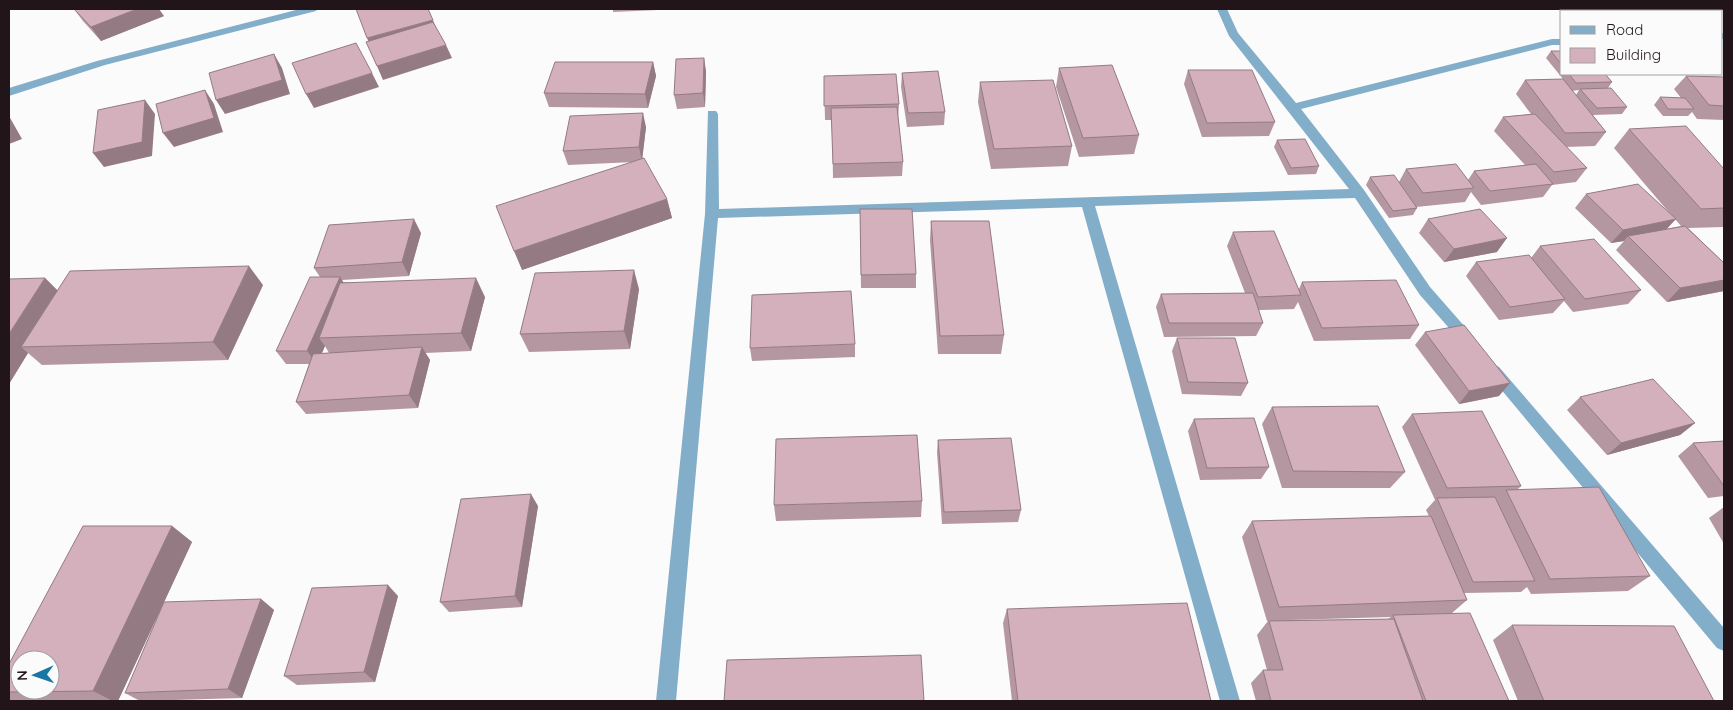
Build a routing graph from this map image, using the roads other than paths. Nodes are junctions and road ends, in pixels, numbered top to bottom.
1 (312, 9) edge
2 (1222, 9) edge
3 (1560, 42) edge
4 (9, 92) edge
5 (1293, 107) junction
6 (712, 114) dead end
7 (1359, 193) junction
8 (1087, 201) junction
9 (712, 214) junction
10 (1724, 642) edge
11 (666, 701) edge
12 (1230, 701) edge

1 - 4 street
2 - 5 street
3 - 5 street
5 - 7 street
6 - 9 street
7 - 8 street
7 - 10 street
8 - 9 street
8 - 12 street
9 - 11 street

